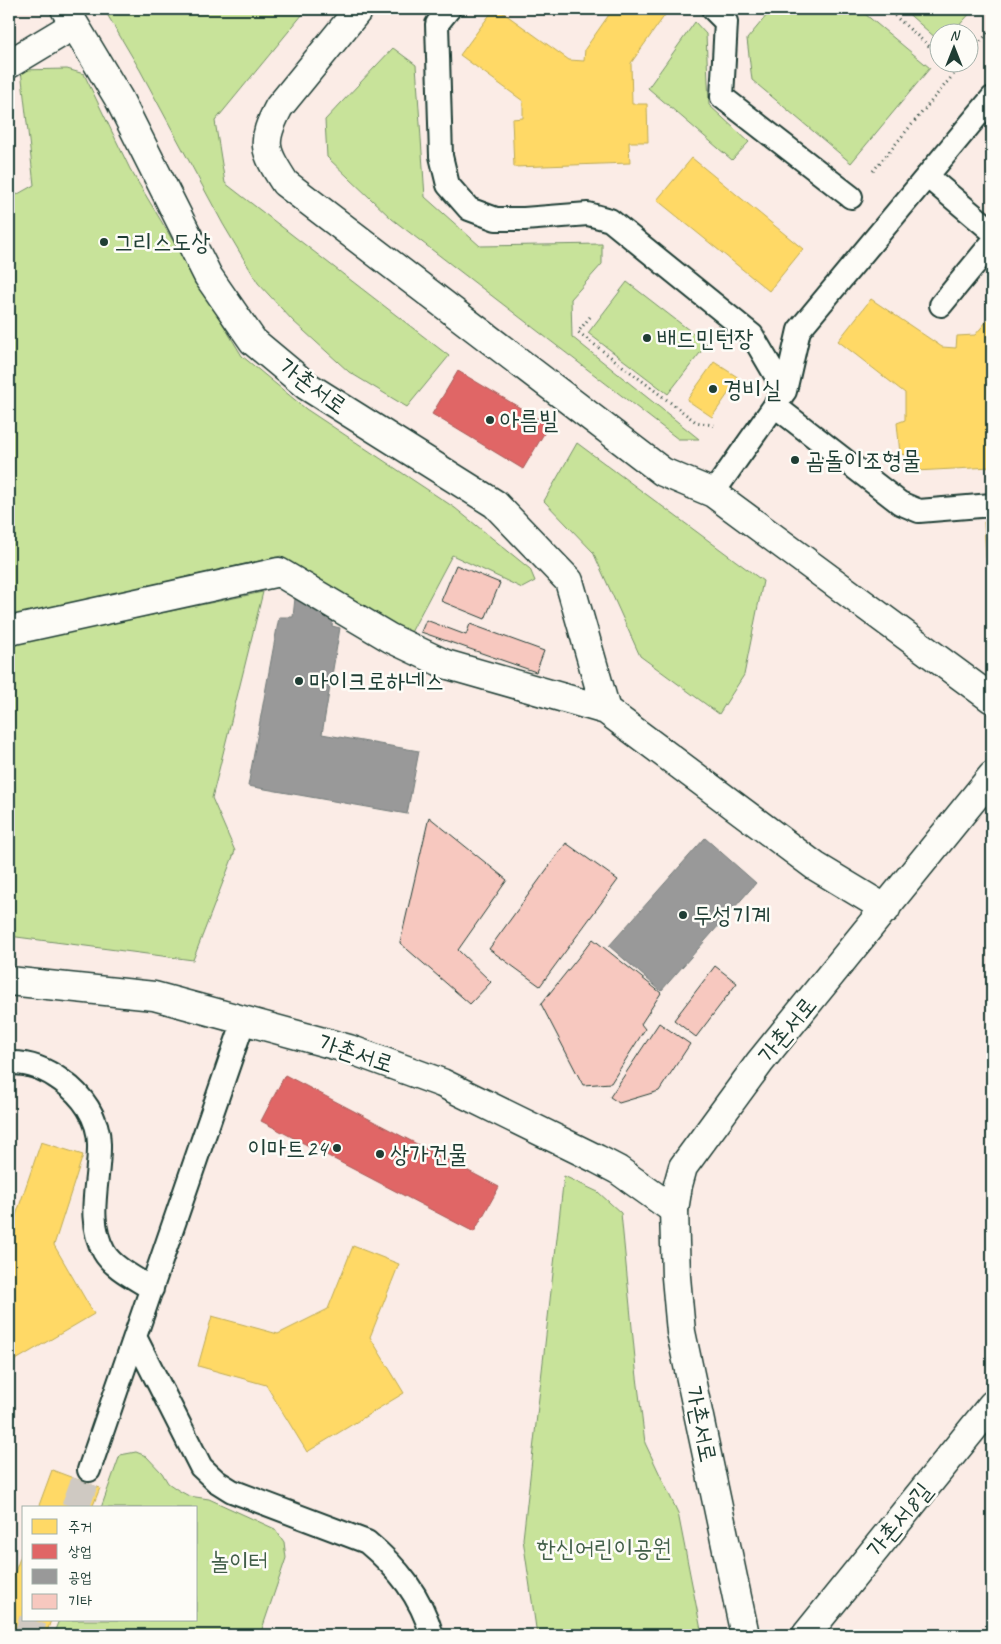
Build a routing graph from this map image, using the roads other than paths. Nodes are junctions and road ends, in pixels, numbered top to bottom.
1 (359, 9) edge
2 (449, 9) edge
3 (713, 9) edge
4 (70, 17) edge
5 (9, 64) edge
6 (992, 98) edge
7 (927, 176) junction
8 (851, 196) road end
9 (992, 231) edge
10 (992, 243) edge
11 (941, 305) dead end
12 (780, 398) junction
13 (713, 493) junction
14 (992, 505) edge
15 (9, 631) edge
16 (992, 699) edge
17 (606, 710) junction
18 (992, 776) edge
19 (886, 909) junction
20 (9, 982) edge
21 (244, 1020) junction
22 (9, 1063) edge
23 (674, 1210) junction
24 (152, 1289) junction
25 (134, 1337) junction
26 (992, 1405) edge
27 (89, 1470) tunnel mouth
28 (432, 1635) edge
29 (745, 1635) edge
30 (806, 1635) edge

1 - 13 street
2 - 12 lane
3 - 8 lane
4 - 5 street
4 - 17 street, 가촌서로
6 - 7 lane
7 - 9 lane
7 - 12 lane
10 - 11 lane
12 - 13 lane
12 - 14 lane
13 - 16 street
15 - 17 street
17 - 19 street
18 - 19 street, 가촌서로
19 - 23 street, 가촌서로
20 - 21 street, 가촌서로
21 - 23 street, 가촌서로
21 - 24 lane
22 - 24 lane
23 - 29 street, 가촌서로
24 - 25 lane
25 - 27 lane
25 - 28 lane
26 - 30 street, 가촌서8길

